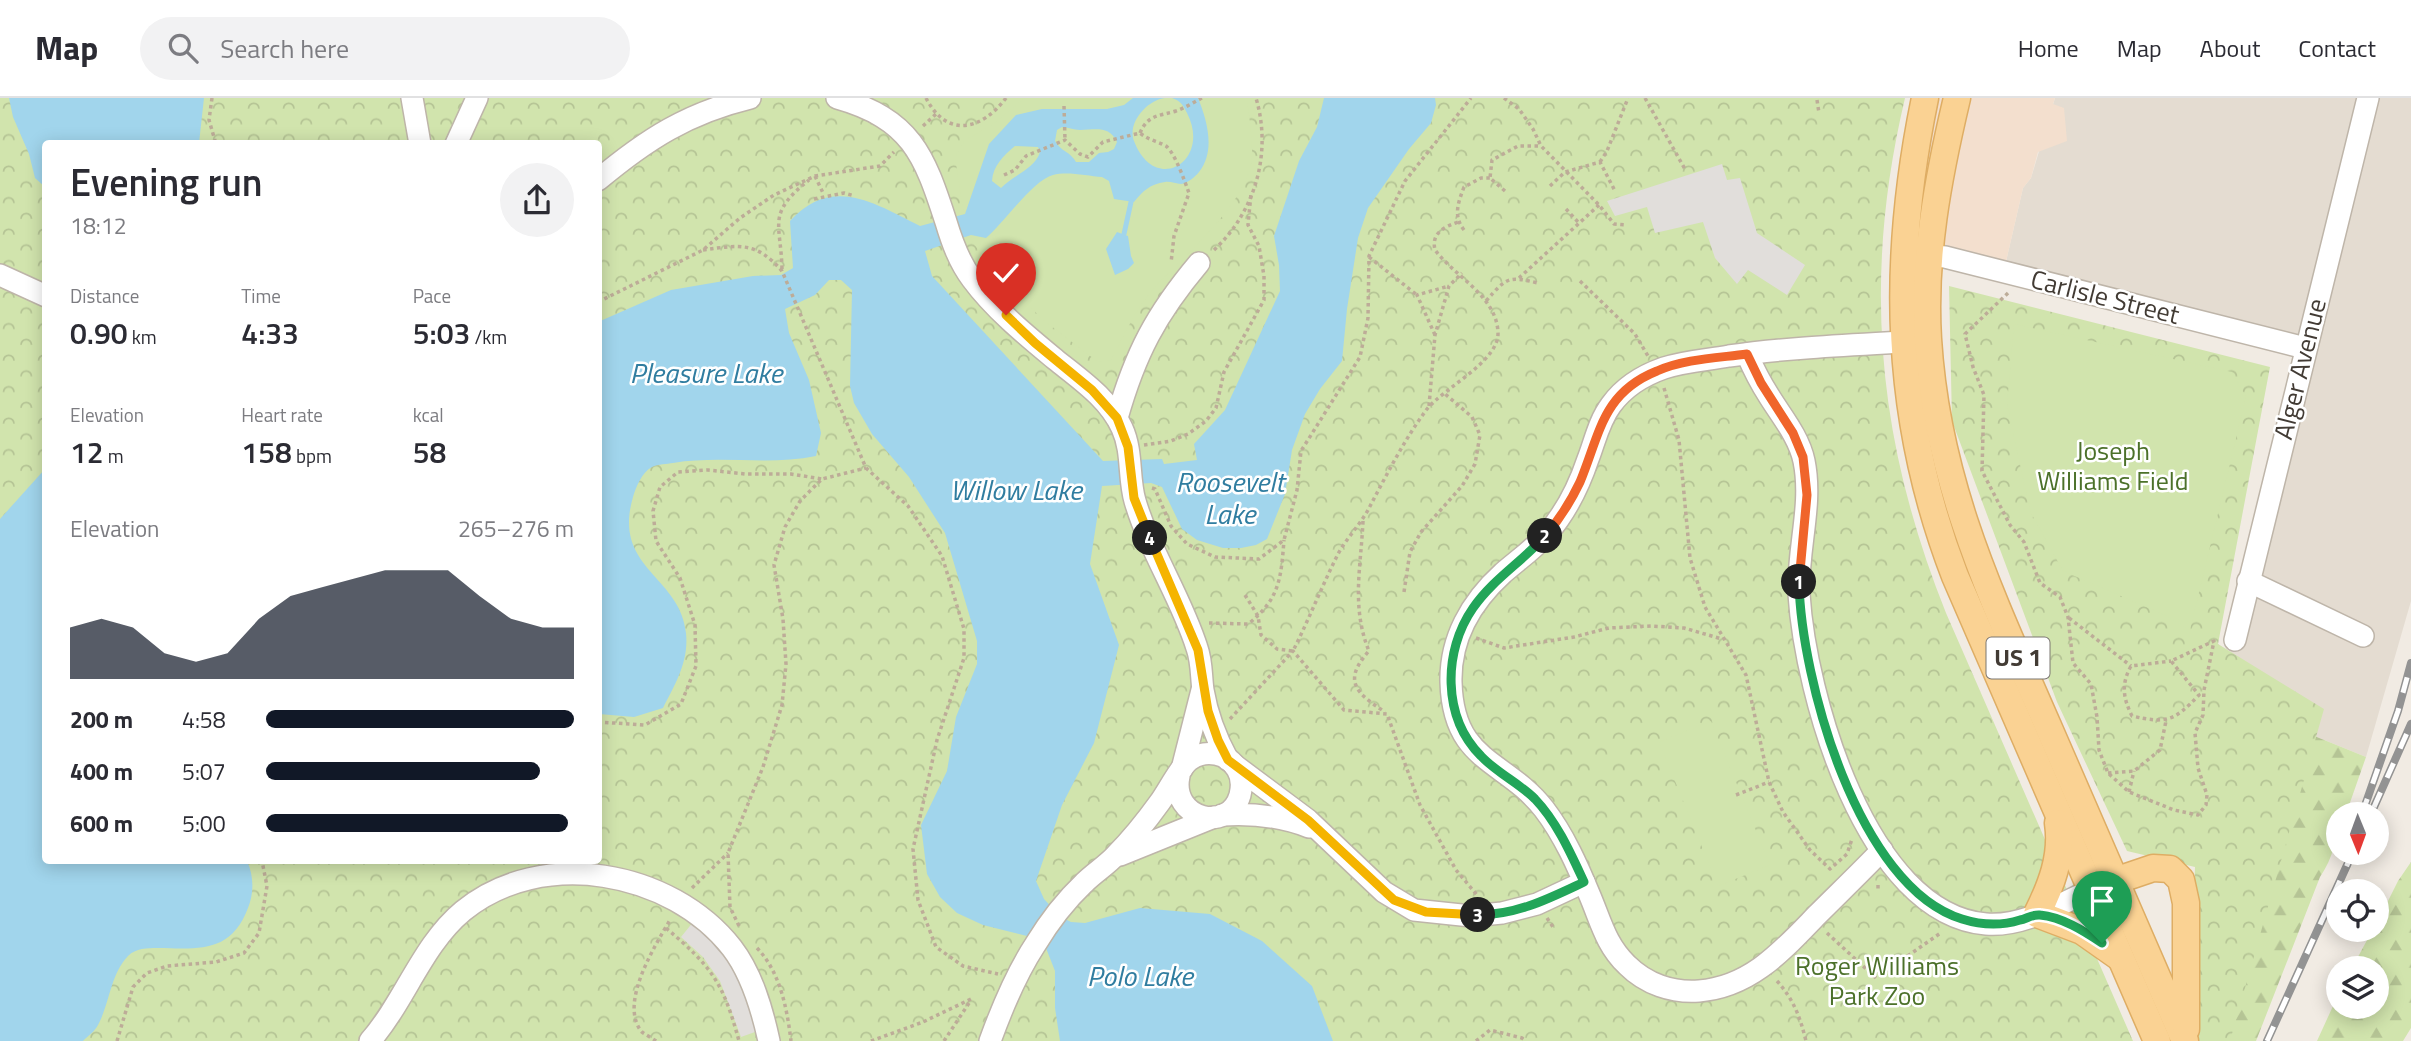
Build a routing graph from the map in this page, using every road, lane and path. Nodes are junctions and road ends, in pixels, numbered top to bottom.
1 (212, 98) edge
2 (412, 98) edge
3 (477, 98) edge
4 (750, 98) edge
5 (837, 98) edge
6 (926, 98) edge
7 (1006, 98) edge
8 (1256, 98) edge
9 (1471, 98) edge
10 (1504, 98) edge
11 (1628, 98) edge
12 (1645, 98) edge
13 (1926, 98) edge
14 (1957, 98) edge
15 (2368, 98) edge
16 (1201, 99) edge
17 (1817, 100) dead end
18 (1065, 108) dead end
19 (1819, 113) dead end
20 (936, 114) junction
21 (923, 126) dead end
22 (1140, 133) junction
23 (215, 140) edge
24 (419, 140) edge
25 (458, 140) edge
26 (1065, 140) junction
27 (1541, 146) junction
28 (895, 151) dead end
29 (1600, 162) junction
30 (1686, 171) dead end
31 (1566, 172) junction
32 (1004, 175) dead end
33 (815, 176) junction
34 (602, 177) edge
35 (1490, 178) junction
36 (1550, 186) dead end
37 (1505, 191) dead end
38 (1615, 191) dead end
39 (1251, 194) junction
40 (824, 195) junction
41 (855, 196) dead end
42 (814, 199) dead end
43 (1599, 205) junction
44 (1566, 209) dead end
45 (1458, 222) junction
46 (1579, 223) junction
47 (1627, 225) dead end
48 (1464, 230) dead end
49 (703, 250) junction
50 (1916, 254) junction
51 (1369, 256) junction
52 (1171, 263) dead end
53 (1199, 263) joint
54 (782, 271) junction
55 (1461, 274) junction
56 (2013, 274) junction
57 (0, 275) edge
58 (1518, 278) junction
59 (1580, 281) dead end
60 (1538, 284) dead end
61 (1449, 286) junction
62 (42, 294) edge
63 (1417, 295) junction
64 (602, 300) edge
65 (1486, 301) junction
66 (1435, 335) junction
67 (1915, 341) junction
68 (2305, 348) junction
69 (1747, 354) junction
70 (1656, 371) junction
71 (1444, 393) junction
72 (1428, 408) junction
73 (1117, 418) junction
74 (1135, 452) junction
75 (866, 468) junction
76 (822, 479) junction
77 (1140, 486) junction
78 (1363, 518) junction
79 (1284, 540) junction
80 (2248, 581) junction
81 (1404, 592) dead end
82 (1245, 595) dead end
83 (1258, 616) junction
84 (2068, 617) junction
85 (1187, 622) junction
86 (2363, 636) dead end
87 (1724, 640) junction
88 (2235, 640) dead end
89 (1293, 651) junction
90 (2171, 662) junction
91 (1452, 664) junction
92 (2131, 666) junction
93 (1203, 688) junction
94 (1387, 714) junction
95 (2166, 721) junction
96 (602, 722) edge
97 (1226, 724) dead end
98 (1230, 761) junction
99 (2134, 771) junction
100 (1180, 772) junction
101 (2108, 773) junction
102 (1769, 782) junction
103 (2129, 792) junction
104 (1736, 795) dead end
105 (2056, 810) junction
106 (1218, 816) junction
107 (1324, 833) junction
108 (1856, 835) dead end
109 (1882, 850) junction
110 (728, 853) junction
111 (1115, 857) junction
112 (263, 864) edge
113 (2116, 881) junction
114 (1584, 882) junction
115 (1878, 885) dead end
116 (2091, 890) junction
117 (1878, 892) dead end
118 (1483, 903) dead end
119 (681, 905) junction
120 (2037, 914) junction
121 (666, 928) junction
122 (1942, 932) dead end
123 (742, 933) dead end
124 (1827, 933) dead end
125 (750, 941) dead end
126 (2121, 958) junction
127 (998, 974) dead end
128 (1777, 981) dead end
129 (117, 1041) edge
130 (370, 1041) edge
131 (656, 1041) edge
132 (739, 1041) edge
133 (769, 1041) edge
134 (791, 1041) edge
135 (872, 1041) edge
136 (944, 1041) edge
137 (990, 1041) edge
138 (1476, 1041) edge
139 (1526, 1041) edge
140 (1806, 1041) edge
141 (2157, 1041) edge
142 (2186, 1041) edge

1 - 23 path
2 - 24 street
3 - 25 street
4 - 34 street
5 - 73 street
6 - 20 path
7 - 20 path
8 - 39 path
9 - 51 path
10 - 27 path
11 - 29 path
12 - 30 path
13 - 50 main road, US 1
14 - 50 main road, US 1
15 - 68 street, Alger Avenue
16 - 22 path
17 - 19 path
18 - 26 path
20 - 21 path
22 - 26 path
22 - 52 path
26 - 32 path
27 - 31 path
27 - 35 path
28 - 33 path
29 - 31 path
29 - 38 path
31 - 36 path
31 - 43 path
33 - 40 path
33 - 49 path
33 - 54 path
35 - 37 path
35 - 45 path
39 - 53 path
39 - 74 path
40 - 41 path
40 - 42 path
43 - 46 path
43 - 47 path
44 - 46 path
45 - 48 path
45 - 55 path
46 - 58 path
49 - 54 path
49 - 64 path
50 - 56 street, Carlisle Street
50 - 67 main road, US 1
51 - 63 path
51 - 79 path
53 - 73 street
54 - 75 path
55 - 61 path
55 - 65 path
56 - 68 street, Carlisle Street
56 - 84 path
57 - 62 street
58 - 60 path
58 - 65 path
59 - 70 path
61 - 63 path
61 - 66 path
63 - 66 path
65 - 71 path
66 - 72 path
67 - 69 street
67 - 105 main road, US 1
67 - 113 main road, US 1
68 - 80 street, Alger Avenue
69 - 70 street
69 - 109 street
70 - 87 path
70 - 91 street
71 - 72 path
71 - 81 path
72 - 78 path
73 - 74 street
74 - 77 street
75 - 76 path
75 - 127 path
76 - 96 path
76 - 110 path
77 - 79 path
77 - 85 street
78 - 89 path
78 - 94 path
79 - 83 path
80 - 86 street
80 - 88 street, Alger Avenue
82 - 83 path
83 - 85 path
83 - 89 path
84 - 92 path
84 - 101 path
85 - 93 street
87 - 91 path
87 - 102 path
89 - 94 path
89 - 97 path
90 - 92 path
90 - 95 path
90 - 103 path
91 - 114 street
92 - 95 path
93 - 98 street
93 - 100 street
94 - 118 path
95 - 99 path
98 - 100 street
98 - 106 street
98 - 107 street
99 - 101 path
99 - 103 path
100 - 106 street
100 - 111 street
101 - 103 path
102 - 104 path
102 - 108 path
105 - 116 main road, US 1
105 - 120 main road
106 - 107 street
106 - 111 street
107 - 114 street
109 - 114 street
109 - 120 street
110 - 119 path
110 - 123 path
111 - 137 street
112 - 129 path
113 - 116 main road
113 - 142 main road, US 1
113 - 142 main road
115 - 117 path
116 - 120 street
116 - 126 main road, US 1
119 - 121 path
119 - 130 street
119 - 133 street
120 - 126 main road
121 - 131 path
121 - 132 path
122 - 124 path
125 - 134 path
126 - 141 main road, US 1
128 - 140 path
135 - 136 path
138 - 139 path

